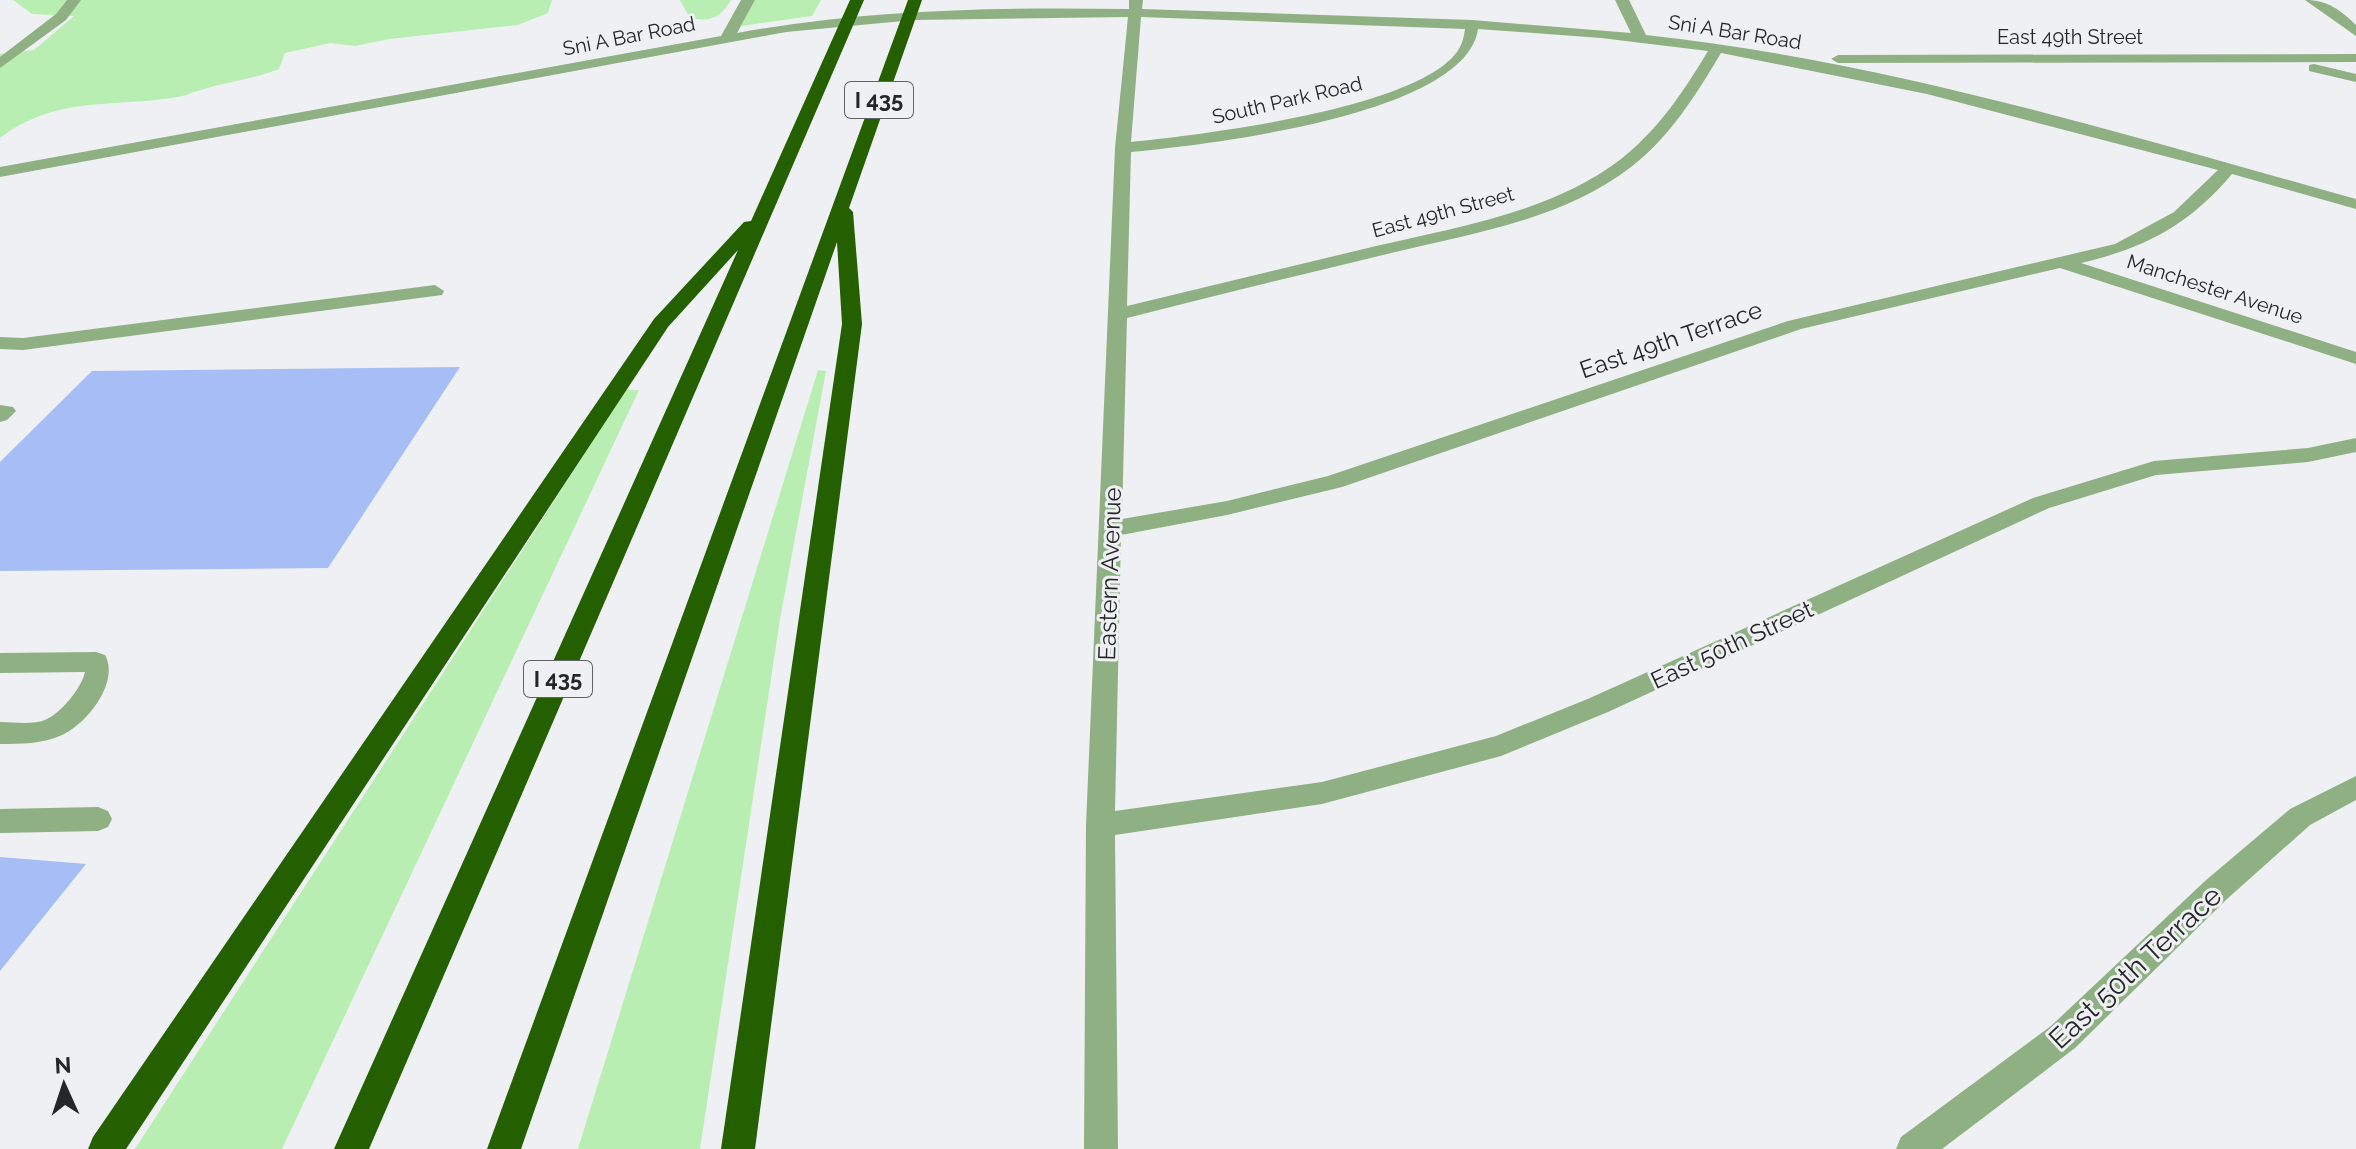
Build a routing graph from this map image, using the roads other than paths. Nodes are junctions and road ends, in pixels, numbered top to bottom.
1 (74, 0) edge
2 (748, 0) edge
3 (857, 0) edge
4 (915, 0) edge
5 (1252, 0) edge
6 (1622, 0) edge
7 (2312, 0) edge
8 (1136, 7) edge
9 (1254, 16) junction
10 (1472, 24) junction
11 (2356, 32) edge
12 (1640, 37) junction
13 (727, 38) junction
14 (1717, 48) junction
15 (2277, 58) junction
16 (2356, 58) edge
17 (1784, 59) junction
18 (0, 64) edge
19 (2356, 78) edge
20 (1123, 148) junction
21 (2228, 168) junction
22 (0, 172) edge
23 (843, 200) junction
24 (2356, 204) edge
25 (765, 210) junction
26 (2061, 262) junction
27 (435, 291) dead end
28 (1118, 314) junction
29 (0, 343) edge
30 (2356, 358) edge
31 (2356, 445) edge
32 (1112, 529) junction
33 (0, 663) edge
34 (0, 733) edge
35 (2356, 787) edge
36 (98, 819) dead end
37 (0, 821) edge
38 (1100, 825) junction
39 (105, 1149) edge
40 (351, 1149) edge
41 (504, 1149) edge
42 (738, 1149) edge
43 (1101, 1149) edge
44 (1913, 1149) edge

1 - 18 street
2 - 13 street
3 - 25 highway, I 435
4 - 23 highway, I 435
5 - 9 street
6 - 12 street
7 - 11 street
8 - 9 street, Sni A Bar Road
8 - 13 street, Sni A Bar Road
8 - 20 street, Eastern Avenue
9 - 10 street, Sni A Bar Road
10 - 12 street, Sni A Bar Road
10 - 20 street, South Park Road
12 - 14 street, Sni A Bar Road
13 - 22 street, Sni A Bar Road
14 - 17 street, Sni A Bar Road
14 - 28 street, East 49th Street
15 - 16 street, East 49th Street
15 - 17 street, East 49th Street
15 - 19 street
17 - 21 street, Sni A Bar Road
20 - 28 street, Eastern Avenue
21 - 24 street, Sni A Bar Road
21 - 26 street, East 49th Terrace
23 - 41 highway, I 435
23 - 42 highway
25 - 39 highway
25 - 40 highway, I 435
26 - 30 street, Manchester Avenue
26 - 32 street, East 49th Terrace
27 - 29 street
28 - 32 street, Eastern Avenue
31 - 38 street, East 50th Street
32 - 38 street, Eastern Avenue
33 - 34 street
35 - 44 street, East 50th Terrace
36 - 37 street
38 - 43 street, Eastern Avenue

